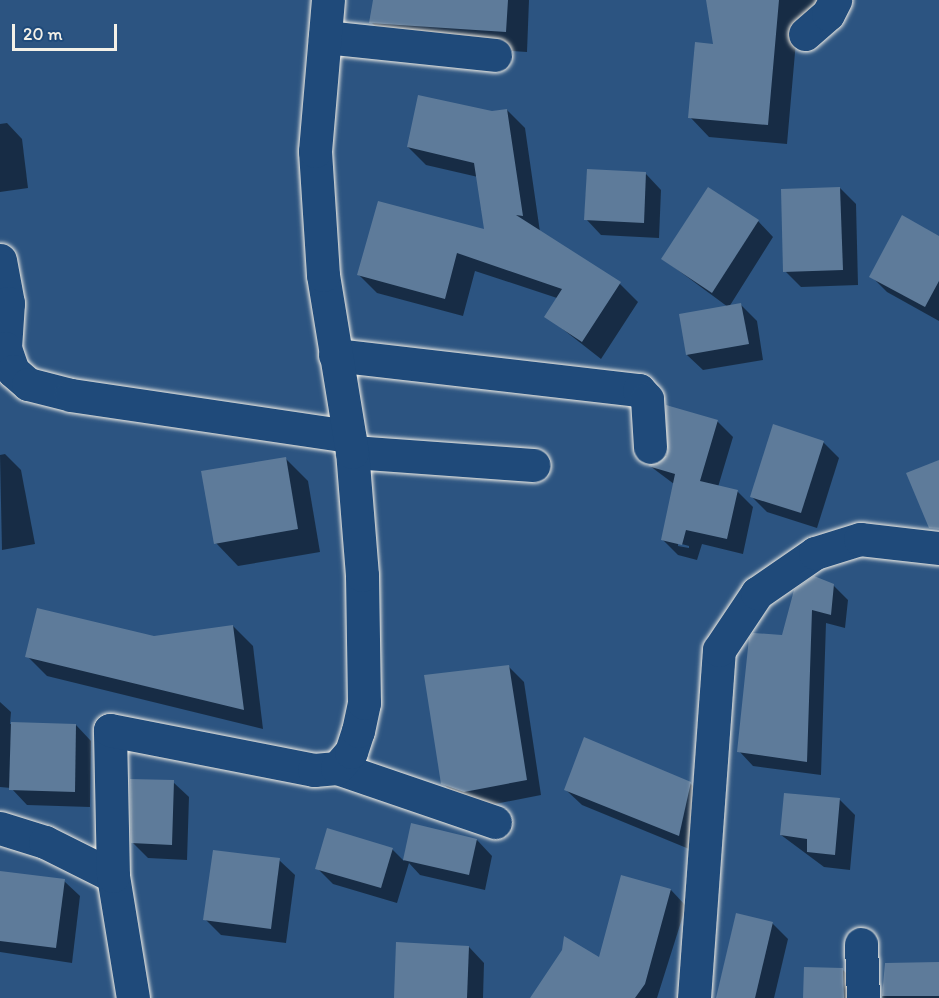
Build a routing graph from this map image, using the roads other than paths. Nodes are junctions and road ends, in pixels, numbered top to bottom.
1 (328, 0) edge
2 (835, 0) edge
3 (805, 34) dead end
4 (325, 37) junction
5 (495, 55) dead end
6 (0, 260) edge
7 (335, 355) junction
8 (351, 444) junction
9 (650, 447) dead end
10 (534, 465) dead end
11 (939, 548) edge
12 (337, 768) junction
13 (495, 822) dead end
14 (0, 828) edge
15 (113, 876) junction
16 (861, 944) dead end
17 (133, 998) edge
18 (694, 998) edge
19 (863, 998) edge

1 - 4 street
2 - 3 street
4 - 5 street
4 - 7 street
6 - 8 street
7 - 8 street
7 - 9 street
8 - 10 street
8 - 12 street
11 - 18 street
12 - 13 street
12 - 15 street
14 - 15 street
15 - 17 street
16 - 19 street

